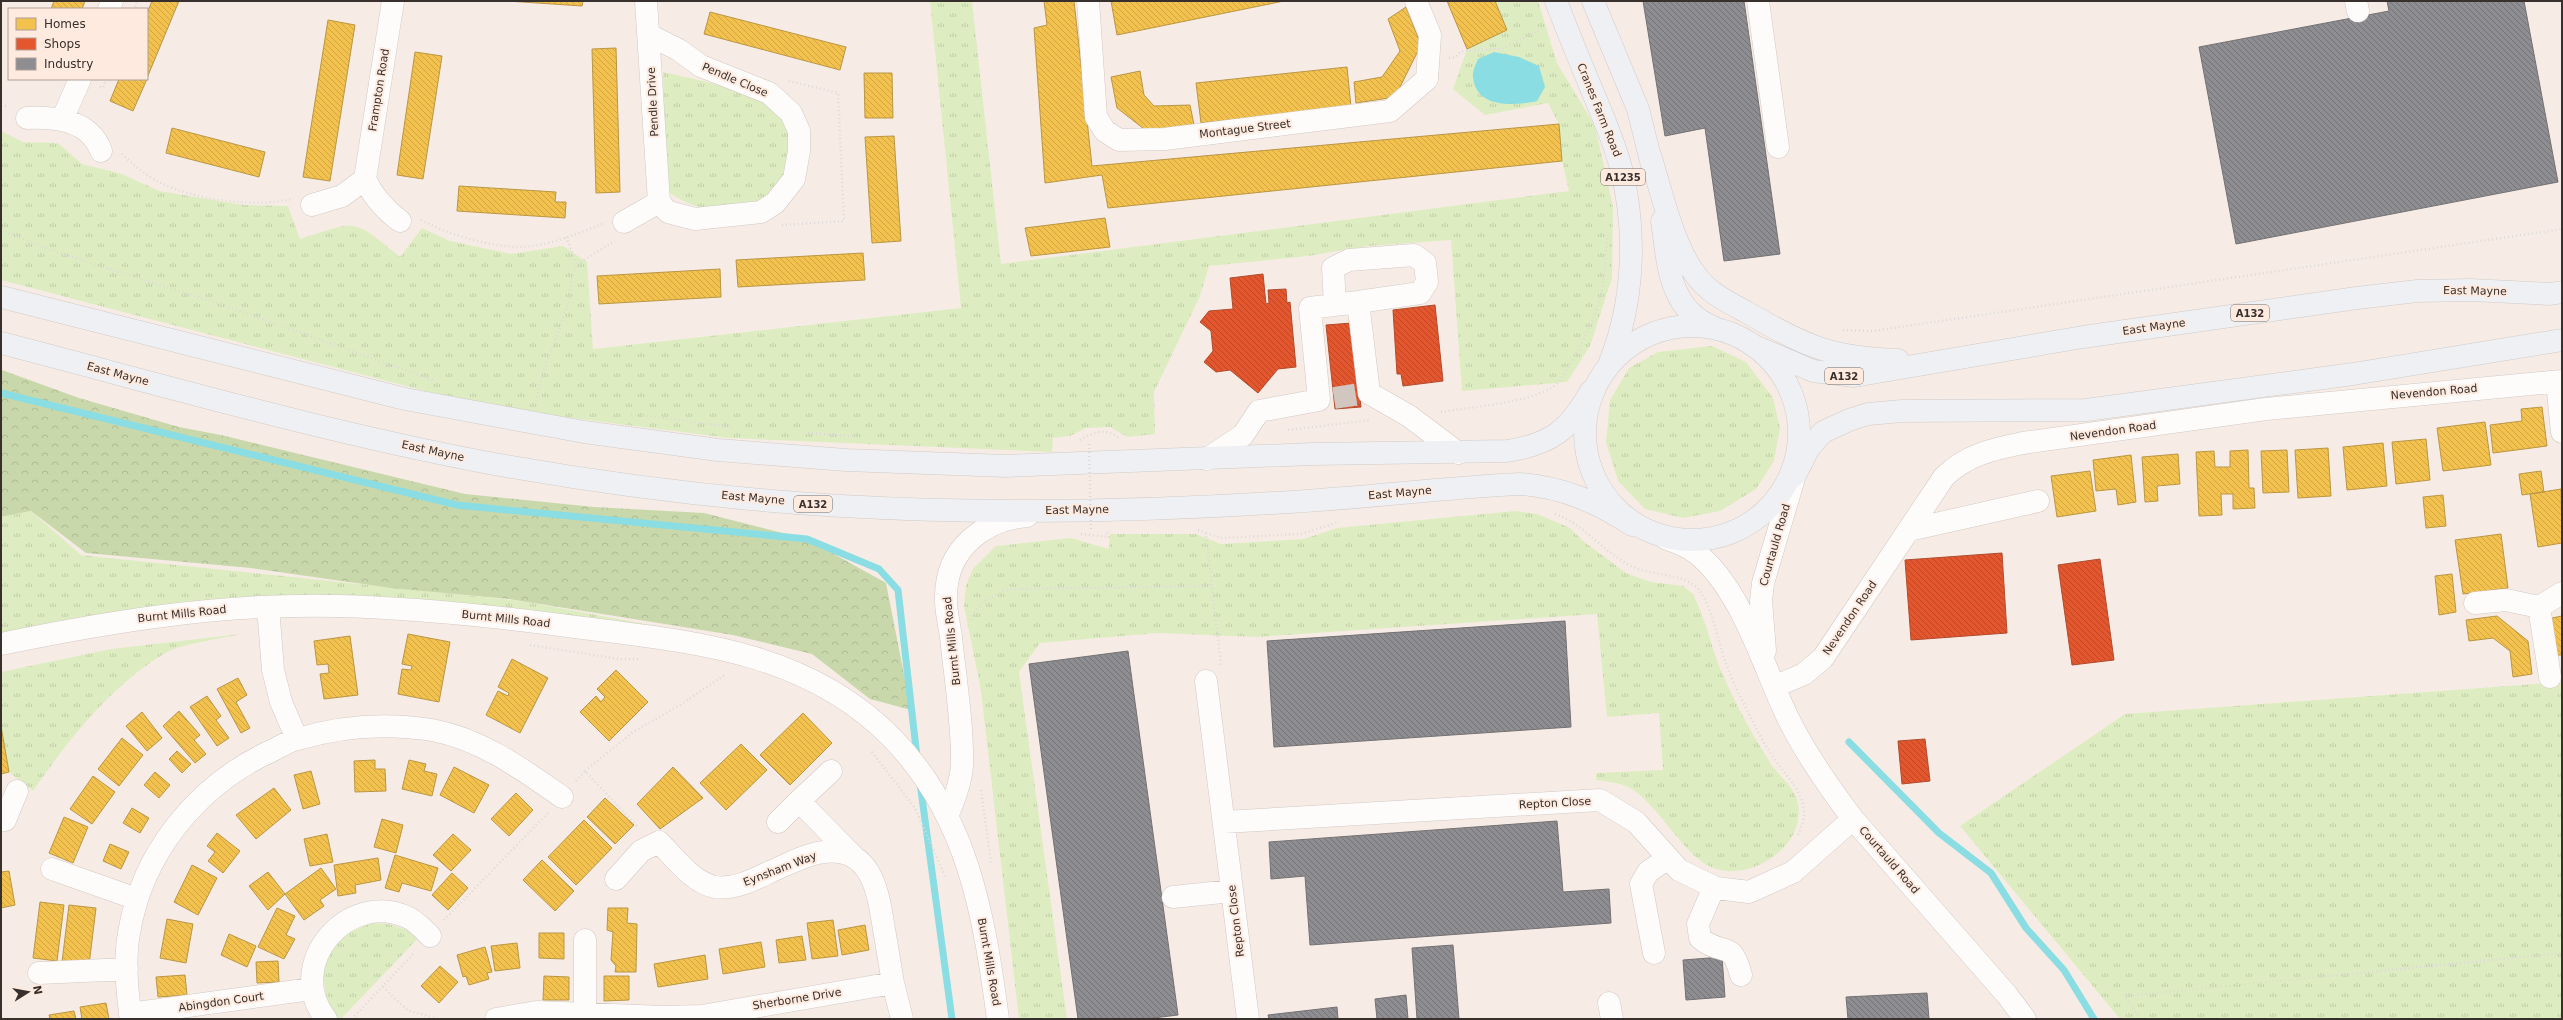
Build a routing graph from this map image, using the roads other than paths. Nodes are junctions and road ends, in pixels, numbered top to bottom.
1 (393, 1) edge
2 (646, 1) edge
3 (1088, 1) edge
4 (1416, 1) edge
5 (1556, 1) edge
6 (1593, 1) edge
7 (1758, 1) edge
8 (649, 35) junction
9 (89, 83) edge
10 (27, 118) dead end
11 (62, 120) junction
12 (1778, 147) dead end
13 (110, 151) road end
14 (1650, 155) junction
15 (365, 179) junction
16 (305, 201) road end
17 (659, 202) junction
18 (407, 219) road end
19 (618, 226) road end
20 (2562, 292) edge
21 (1, 297) edge
22 (1358, 302) junction
23 (1335, 305) junction
24 (1718, 330) junction
25 (2562, 340) edge
26 (1, 343) edge
27 (1752, 345) junction
28 (1939, 361) junction
29 (1609, 363) junction
30 (2559, 382) edge
31 (1592, 391) junction
32 (2562, 432) edge
33 (1458, 453) junction
34 (1207, 459) junction
35 (1795, 475) junction
36 (2038, 501) dead end
37 (1080, 510) junction
38 (1632, 525) junction
39 (1908, 530) junction
40 (1665, 538) junction
41 (2562, 593) edge
42 (2475, 603) dead end
43 (268, 607) junction
44 (2539, 607) junction
45 (1, 644) edge
46 (1214, 676) road end
47 (2550, 677) dead end
48 (1776, 686) junction
49 (296, 739) junction
50 (831, 770) dead end
51 (17, 790) dead end
52 (562, 797) road end
53 (799, 801) junction
54 (948, 814) junction
55 (1852, 818) junction
56 (1, 820) edge
57 (778, 822) dead end
58 (1224, 822) junction
59 (855, 858) junction
60 (1668, 858) junction
61 (52, 869) dead end
62 (616, 879) dead end
63 (1714, 887) junction
64 (1232, 891) junction
65 (1173, 897) dead end
66 (137, 899) junction
67 (430, 936) road end
68 (585, 940) dead end
69 (1654, 953) dead end
70 (126, 969) junction
71 (39, 973) dead end
72 (1741, 975) dead end
73 (893, 983) junction
74 (311, 989) junction
75 (739, 1014) edge
76 (585, 1015) junction
77 (131, 1016) edge
78 (326, 1019) edge
79 (496, 1019) edge
80 (902, 1019) edge
81 (998, 1019) edge
82 (1248, 1019) edge
83 (2025, 1019) edge

1 - 15 street, Frampton Road
2 - 8 street, Pendle Drive
3 - 4 street, Montague Street
5 - 29 main road, Cranes Farm Road / A1235
6 - 14 main road, A1235
7 - 12 street
8 - 17 street, Pendle Drive
8 - 17 street, Pendle Close
9 - 11 street
10 - 11 street
11 - 13 street
14 - 24 main road, A1235
14 - 28 main road
15 - 16 street
15 - 18 street
17 - 19 street
20 - 28 main road, East Mayne / A132
21 - 34 main road, A132
22 - 23 street
22 - 23 street
22 - 33 street
23 - 34 street
24 - 27 main road, A132
24 - 29 main road, A132
25 - 35 main road, A132
26 - 37 main road, East Mayne / A132
27 - 28 main road, East Mayne / A132
27 - 35 main road, A132
29 - 31 main road, A132
30 - 32 street
30 - 39 street, Nevendon Road
31 - 33 main road, A132
31 - 38 main road, A132
33 - 34 main road, A132
35 - 40 main road, A132
35 - 48 street, Courtauld Road
36 - 39 street
37 - 38 main road, East Mayne / A132
37 - 54 street, Burnt Mills Road
38 - 40 main road, A132
39 - 48 street, Nevendon Road
40 - 48 street, Courtauld Road
41 - 44 street
42 - 44 street
43 - 45 street, Burnt Mills Road
43 - 49 street
43 - 54 street, Burnt Mills Road
44 - 47 street
46 - 58 street, Repton Close
48 - 55 street, Courtauld Road
49 - 52 street
49 - 66 street
50 - 53 street
51 - 56 street
53 - 57 street
53 - 59 street
54 - 81 street, Burnt Mills Road
55 - 63 street, Repton Close
55 - 83 street, Courtauld Road
58 - 60 street, Repton Close
58 - 64 street, Repton Close
59 - 62 street, Eynsham Way
59 - 73 street
60 - 63 street, Repton Close
60 - 69 street
61 - 66 street
63 - 72 street
64 - 65 street
64 - 82 street, Repton Close
66 - 70 street
67 - 74 street
68 - 76 street
70 - 71 street
70 - 77 street
73 - 75 street, Sherborne Drive
73 - 80 street
74 - 77 street, Abingdon Court
74 - 78 street
75 - 76 street, Sherborne Drive
76 - 79 street, Sherborne Drive

